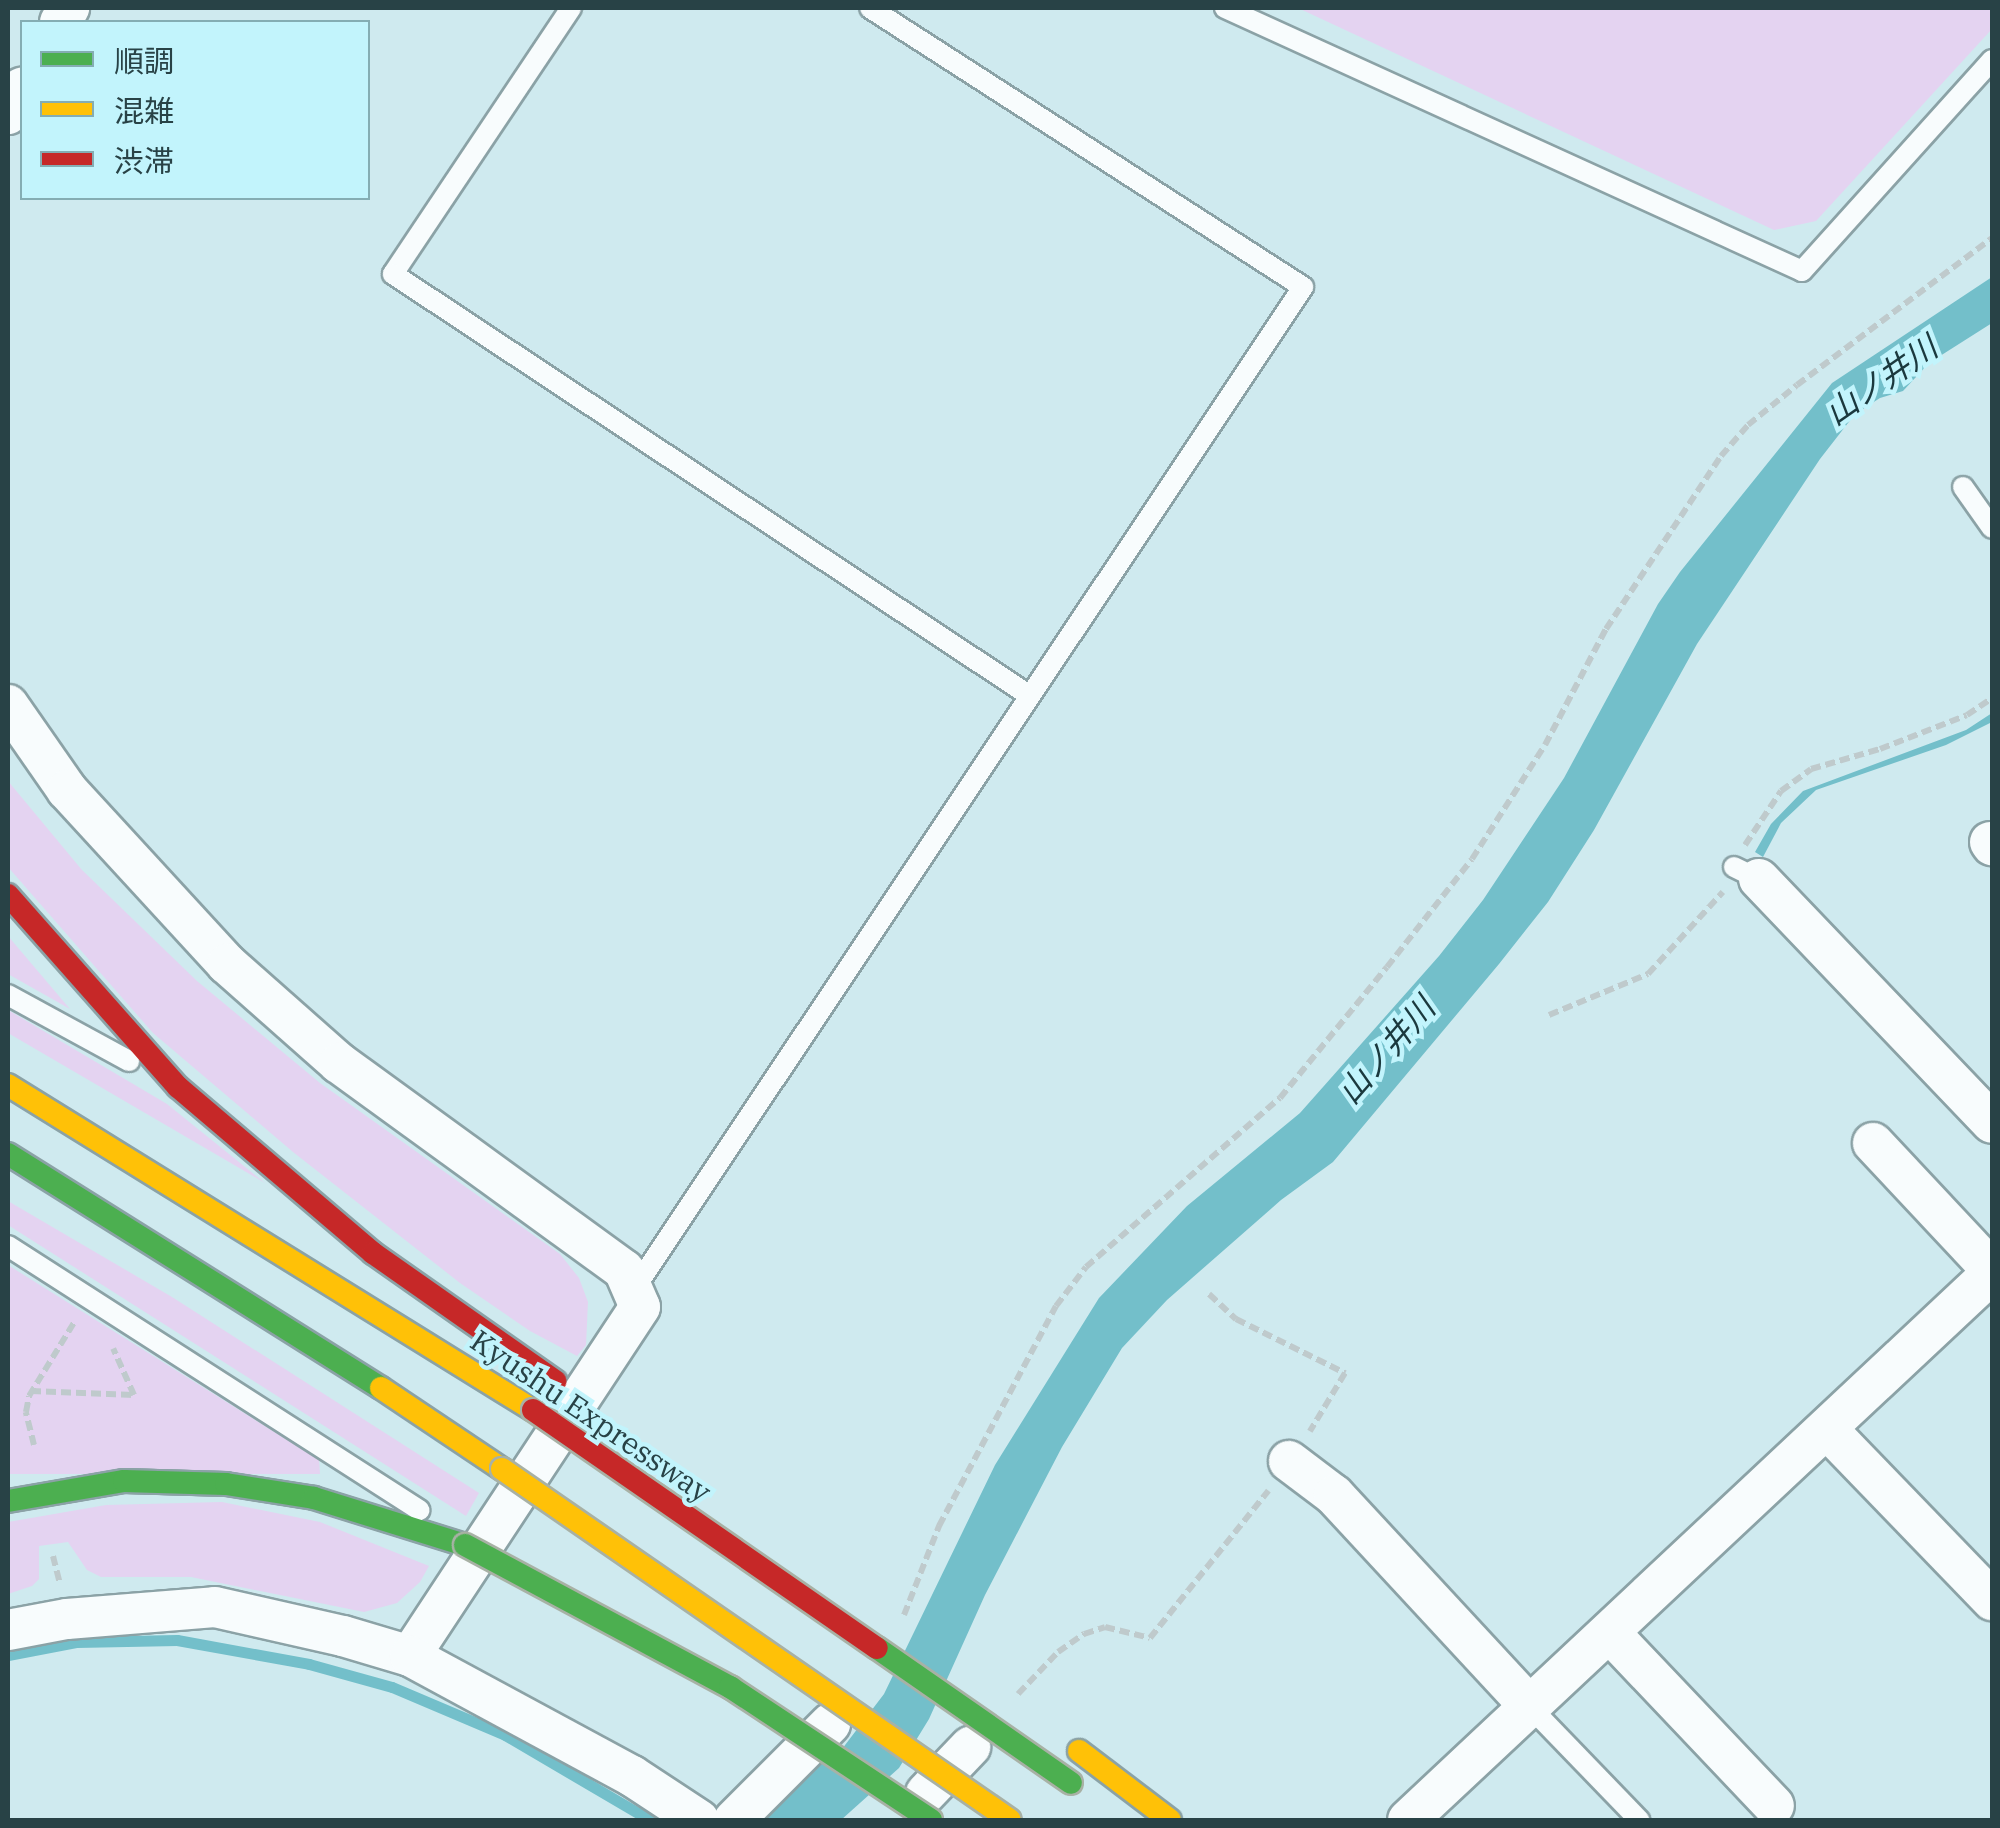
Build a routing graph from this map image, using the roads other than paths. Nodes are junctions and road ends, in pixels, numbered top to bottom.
1 (571, 8) edge
2 (870, 8) edge
3 (1225, 8) edge
4 (1992, 60) edge
5 (20, 92) edge
6 (8, 114) edge
7 (1963, 487) dead end
8 (1992, 528) edge
9 (1030, 696) junction
10 (8, 705) edge
11 (1746, 873) dead end
12 (8, 894) edge
13 (8, 996) edge
14 (8, 1084) edge
15 (178, 1087) junction
16 (1992, 1122) edge
17 (1873, 1144) dead end
18 (8, 1154) edge
19 (8, 1246) edge
20 (1992, 1271) edge
21 (633, 1291) junction
22 (602, 1414) dead end
23 (1827, 1429) junction
24 (1289, 1461) road end
25 (8, 1500) edge
26 (466, 1545) junction
27 (1992, 1600) edge
28 (8, 1630) edge
29 (1610, 1633) junction
30 (410, 1656) junction
31 (860, 1694) dead end
32 (1531, 1708) junction
33 (1071, 1746) dead end
34 (970, 1747) road end
35 (1078, 1788) dead end
36 (1774, 1806) dead end
37 (699, 1820) edge
38 (734, 1820) edge
39 (899, 1820) edge
40 (931, 1820) edge
41 (1010, 1820) edge
42 (1170, 1820) edge
43 (1408, 1820) edge
44 (1639, 1820) edge

1 - 9 lane
2 - 9 lane
3 - 4 lane
5 - 6 street
7 - 8 lane
9 - 21 lane
10 - 21 street
11 - 16 street
12 - 15 highway
13 - 15 lane
14 - 35 highway, Kyushu Expressway, bridge
15 - 22 highway
17 - 20 street
18 - 41 highway, bridge
19 - 26 lane
20 - 23 street
21 - 30 street
23 - 27 street
23 - 29 street
24 - 32 street
25 - 26 highway
26 - 40 highway, bridge
28 - 30 street
29 - 32 street
29 - 36 street
30 - 37 street
31 - 38 street
32 - 43 street
32 - 44 lane
33 - 42 highway
34 - 39 street

